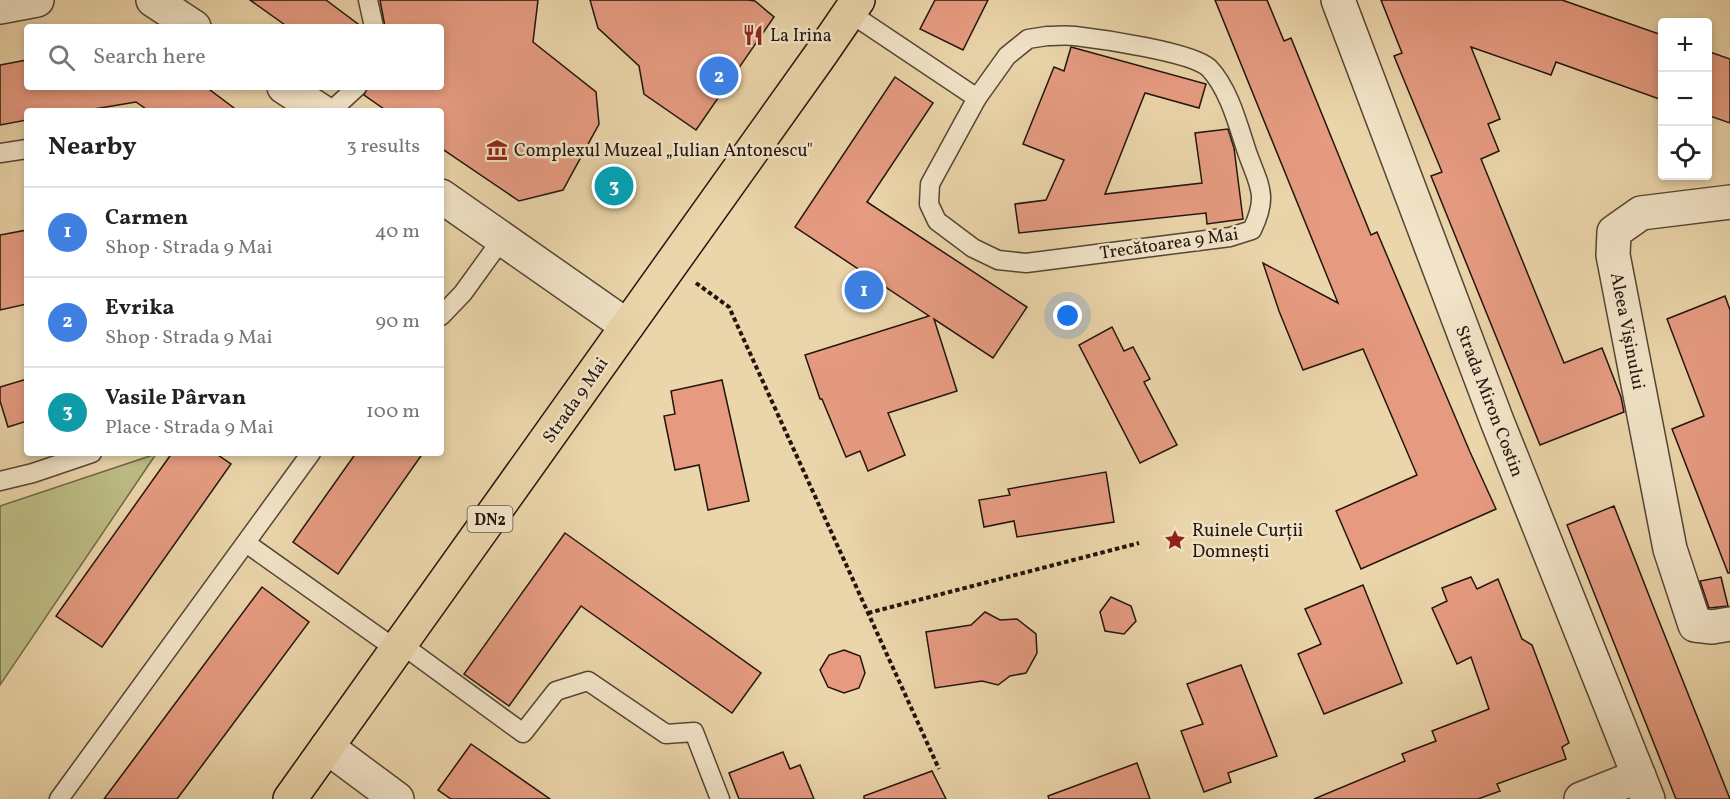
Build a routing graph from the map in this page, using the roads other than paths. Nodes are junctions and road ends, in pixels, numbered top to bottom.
1 (37, 0) edge
2 (153, 0) edge
3 (368, 0) edge
4 (1338, 0) edge
5 (854, 6) edge
6 (0, 7) edge
7 (189, 24) edge
8 (373, 24) edge
9 (289, 90) edge
10 (354, 90) edge
11 (976, 98) junction
12 (316, 108) edge
13 (334, 108) edge
14 (24, 149) edge
15 (0, 153) edge
16 (444, 198) edge
17 (1730, 202) edge
18 (502, 239) junction
19 (444, 313) edge
20 (627, 326) junction
21 (83, 456) edge
22 (309, 456) edge
23 (0, 481) edge
24 (246, 543) junction
25 (1730, 624) edge
26 (399, 647) junction
27 (327, 747) junction
28 (1644, 788) edge
29 (59, 799) edge
30 (290, 799) edge
31 (397, 799) edge
32 (720, 799) edge
33 (1581, 799) edge

1 - 6 street
2 - 7 street
3 - 8 lane
4 - 28 street, Strada Miron Costin
5 - 11 lane
5 - 20 main road, Strada 9 Mai / DN2
9 - 12 street
10 - 13 lane
11 - 11 lane, Trecătoarea 9 Mai
14 - 15 lane
16 - 18 street
17 - 25 street, Aleea Vișinului
18 - 19 lane
18 - 20 street
20 - 26 main road, Strada 9 Mai / DN2
21 - 23 lane
22 - 24 lane
24 - 26 lane
24 - 29 lane
26 - 27 main road, Strada 9 Mai / DN2
26 - 32 lane
27 - 30 main road, Strada 9 Mai / DN2
27 - 31 street
28 - 33 street

